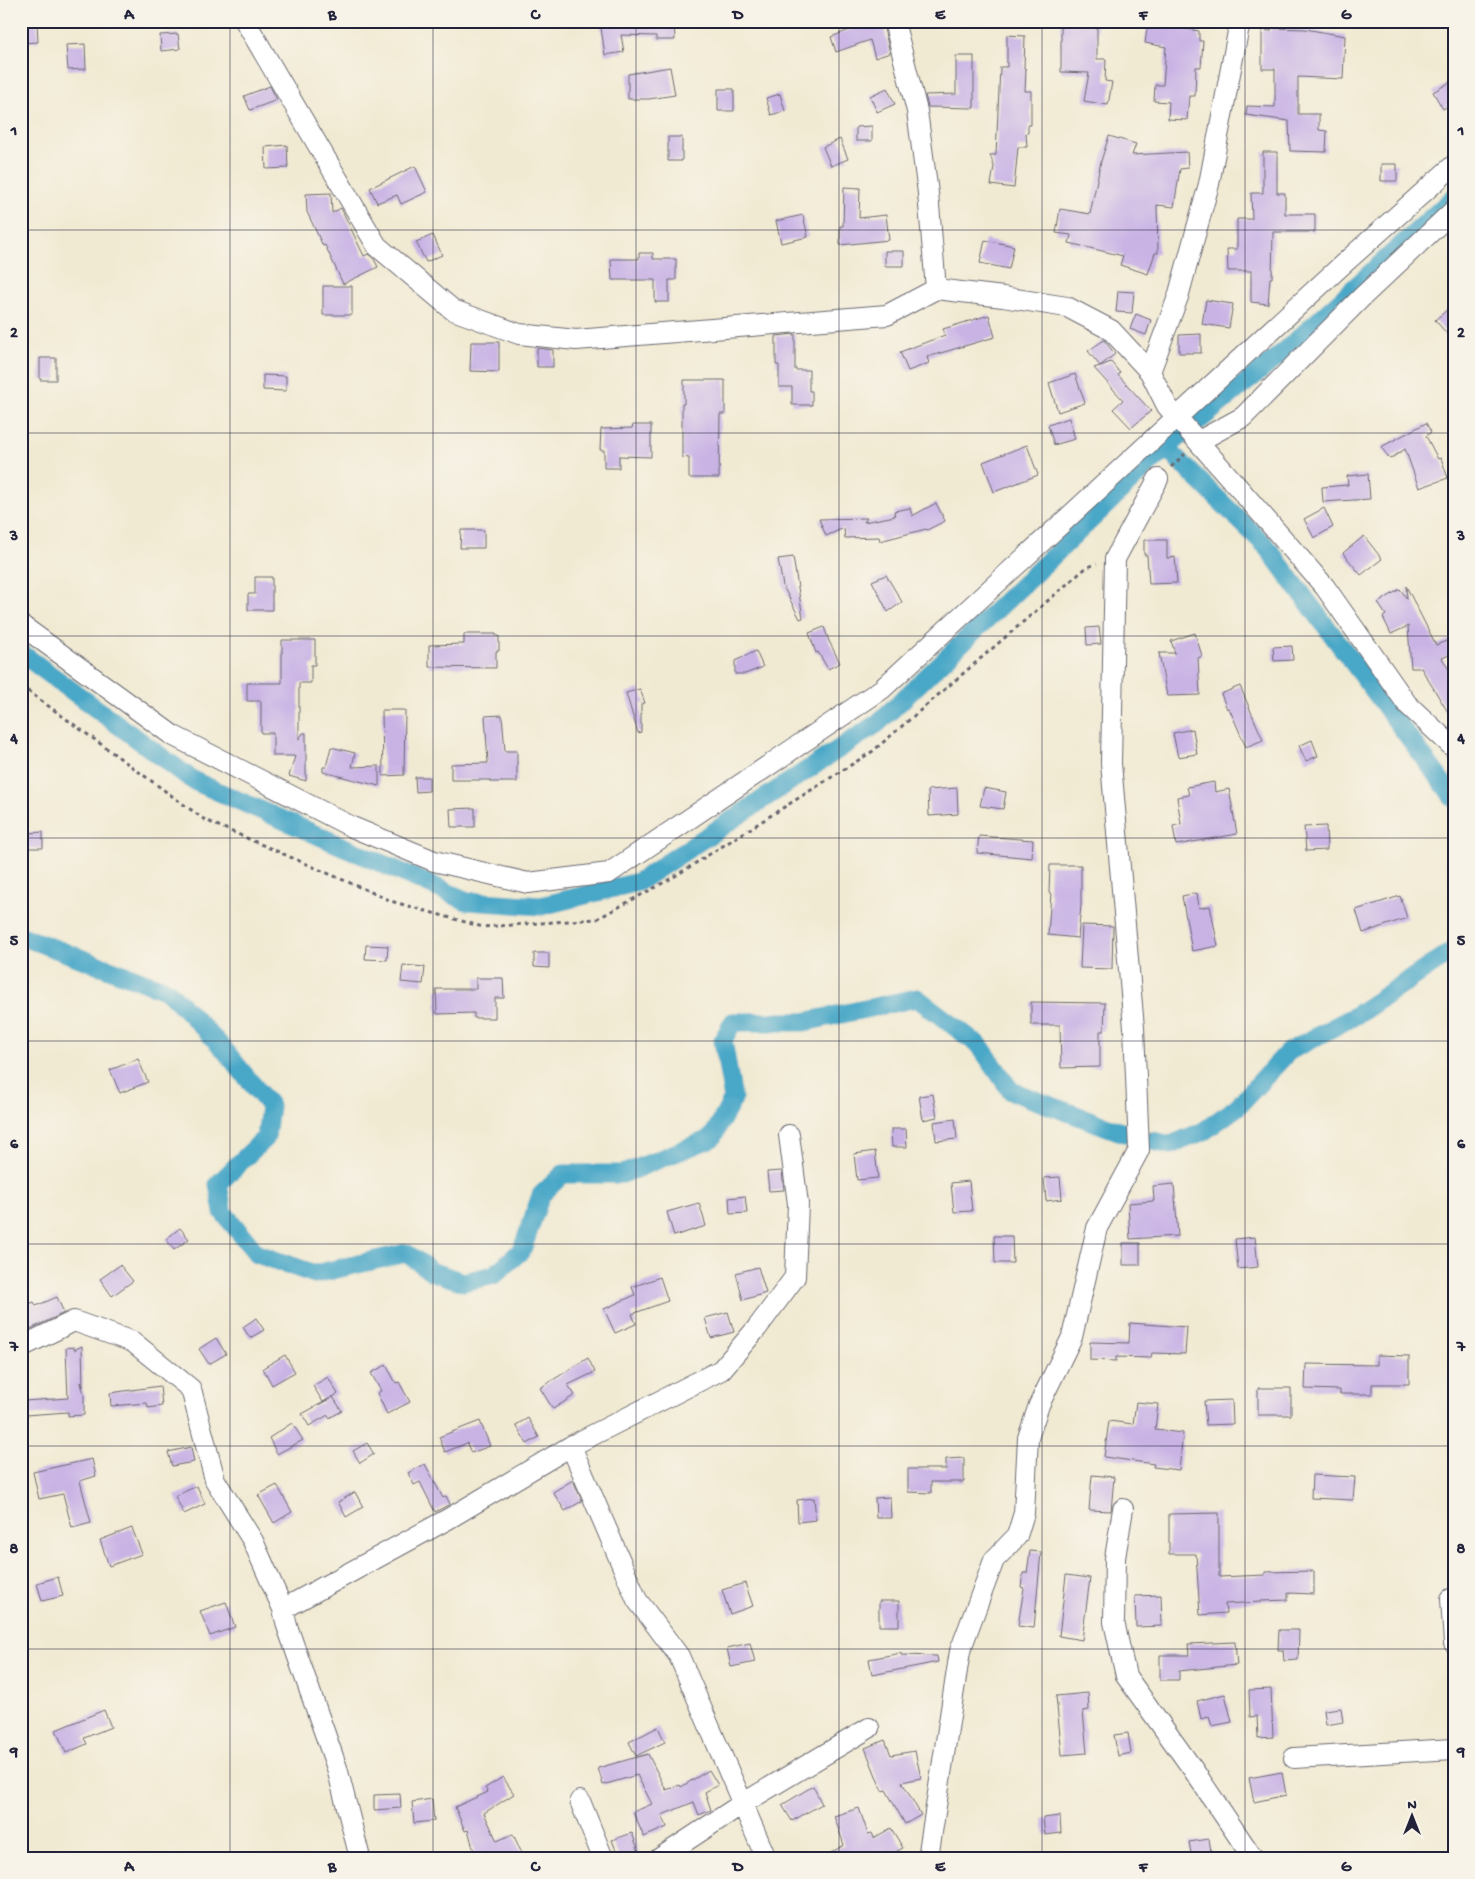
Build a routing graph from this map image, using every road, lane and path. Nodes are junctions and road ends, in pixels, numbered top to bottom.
1 (244, 21) edge
2 (894, 21) edge
3 (1240, 21) edge
4 (1454, 166) edge
5 (1454, 210) edge
6 (936, 288) junction
7 (1150, 372) junction
8 (1178, 417) junction
9 (1196, 443) junction
10 (1158, 479) joint
11 (1115, 559) junction
12 (21, 626) edge
13 (21, 686) edge
14 (1454, 748) edge
15 (789, 1135) dead end
16 (21, 1347) edge
17 (571, 1446) junction
18 (1123, 1509) dead end
19 (1451, 1599) dead end
20 (283, 1609) junction
21 (1454, 1643) edge
22 (869, 1728) dead end
23 (1454, 1749) edge
24 (1294, 1758) dead end
25 (580, 1801) dead end
26 (742, 1804) junction
27 (927, 1857) edge
28 (360, 1858) edge
29 (603, 1858) edge
30 (660, 1858) edge
31 (766, 1858) edge
32 (1252, 1858) edge

1 - 6 street
2 - 6 street
3 - 7 street
4 - 8 street
5 - 9 street
6 - 7 street
7 - 8 street
8 - 9 street
8 - 12 street
9 - 10 path
9 - 14 street
10 - 11 street
11 - 13 path
11 - 27 street
15 - 17 street
16 - 20 street
17 - 20 street
17 - 26 street
18 - 32 street
19 - 21 street
20 - 28 street
22 - 26 street
23 - 24 street
25 - 29 street
26 - 30 street
26 - 31 street

